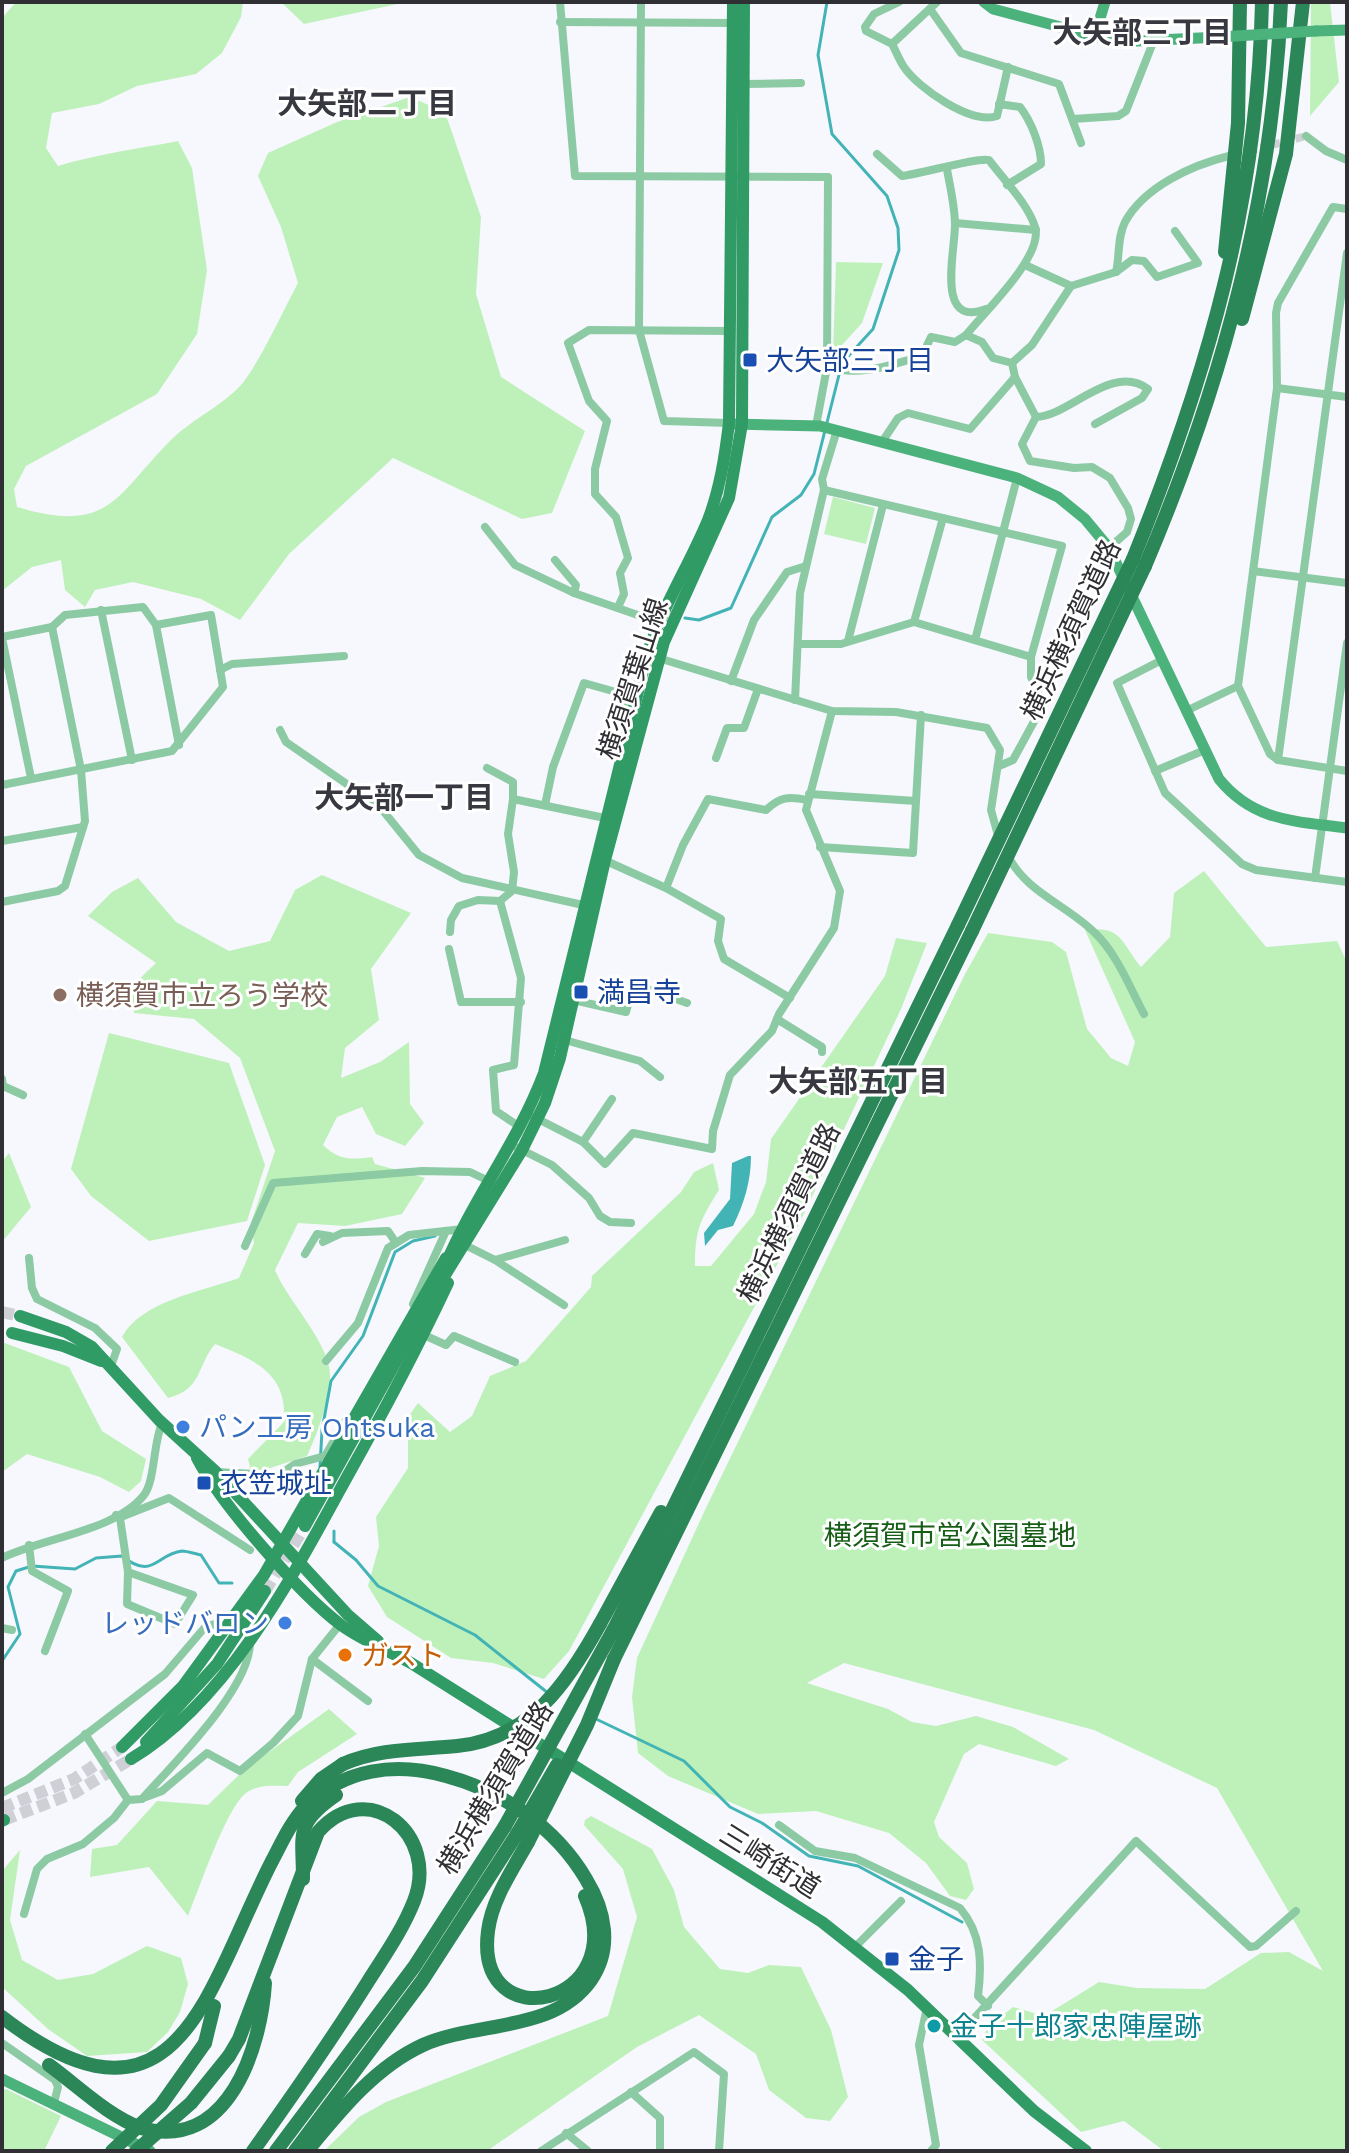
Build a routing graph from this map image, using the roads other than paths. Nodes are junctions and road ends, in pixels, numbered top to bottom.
1 (560, 2) edge
2 (641, 2) edge
3 (733, 2) edge
4 (744, 2) edge
5 (899, 2) edge
6 (984, 2) edge
7 (1105, 2) edge
8 (1240, 2) edge
9 (1262, 2) edge
10 (1281, 2) edge
11 (1303, 2) edge
12 (934, 5) edge
13 (560, 22) junction
14 (641, 22) junction
15 (739, 24) junction
16 (1347, 30) edge
17 (1095, 35) junction
18 (1154, 40) junction
19 (892, 44) junction
20 (1008, 67) junction
21 (801, 83) dead end
22 (738, 84) junction
23 (999, 104) junction
24 (1073, 119) junction
25 (1306, 136) dead end
26 (1081, 143) dead end
27 (877, 154) dead end
28 (1229, 156) dead end
29 (1347, 160) edge
30 (947, 169) junction
31 (640, 176) junction
32 (737, 177) junction
33 (1007, 185) junction
34 (1347, 209) edge
35 (955, 223) junction
36 (1036, 230) junction
37 (1175, 231) dead end
38 (1347, 253) edge
39 (1025, 265) junction
40 (1116, 272) junction
41 (1071, 286) junction
42 (987, 309) junction
43 (639, 330) junction
44 (730, 331) junction
45 (966, 335) junction
46 (1207, 358) junction
47 (1012, 363) junction
48 (830, 368) junction
49 (1015, 377) junction
50 (1277, 388) junction
51 (1328, 394) junction
52 (1347, 397) edge
53 (1036, 417) junction
54 (729, 423) junction
55 (742, 424) junction
56 (1095, 424) dead end
57 (826, 428) junction
58 (882, 442) junction
59 (1017, 478) junction
60 (824, 490) junction
61 (883, 505) junction
62 (1168, 512) junction
63 (943, 518) junction
64 (485, 527) dead end
65 (1002, 532) junction
66 (1109, 548) junction
67 (555, 560) dead end
68 (1139, 563) junction
69 (806, 566) junction
70 (1253, 571) junction
71 (1303, 577) junction
72 (1347, 583) edge
73 (574, 593) junction
74 (619, 605) junction
75 (101, 610) junction
76 (658, 622) junction
77 (914, 622) junction
78 (156, 625) junction
79 (52, 627) junction
80 (2, 638) edge
81 (975, 640) junction
82 (848, 641) junction
83 (1347, 643) edge
84 (799, 644) junction
85 (344, 656) dead end
86 (653, 657) junction
87 (1031, 657) junction
88 (1162, 660) junction
89 (220, 670) junction
90 (731, 681) junction
91 (1238, 686) junction
92 (758, 689) junction
93 (795, 700) junction
94 (633, 709) junction
95 (832, 711) junction
96 (1186, 711) junction
97 (921, 715) junction
98 (280, 730) dead end
99 (179, 745) junction
100 (1205, 750) junction
101 (716, 758) dead end
102 (132, 760) junction
103 (1278, 760) junction
104 (999, 766) junction
105 (487, 768) dead end
106 (1330, 768) junction
107 (81, 770) junction
108 (1155, 771) junction
109 (1347, 771) edge
110 (31, 778) junction
111 (2, 785) edge
112 (808, 797) junction
113 (513, 799) junction
114 (916, 801) junction
115 (545, 805) junction
116 (605, 818) junction
117 (1322, 824) junction
118 (83, 827) junction
119 (1347, 828) edge
120 (2, 841) edge
121 (820, 847) junction
122 (600, 859) junction
123 (1315, 878) junction
124 (1347, 882) edge
125 (666, 888) junction
126 (512, 891) junction
127 (500, 901) junction
128 (2, 902) edge
129 (583, 905) junction
130 (965, 928) junction
131 (450, 932) dead end
132 (449, 949) dead end
133 (790, 998) junction
134 (568, 999) junction
135 (521, 1002) junction
136 (687, 1003) dead end
137 (1144, 1014) dead end
138 (777, 1019) junction
139 (559, 1039) junction
140 (822, 1052) dead end
141 (660, 1077) dead end
142 (2, 1079) edge
143 (23, 1095) dead end
144 (612, 1099) dead end
145 (533, 1117) junction
146 (521, 1128) junction
147 (583, 1142) junction
148 (517, 1148) junction
149 (491, 1182) junction
150 (631, 1223) dead end
151 (464, 1229) junction
152 (446, 1231) junction
153 (565, 1240) dead end
154 (396, 1243) junction
155 (461, 1243) junction
156 (245, 1246) dead end
157 (305, 1254) dead end
158 (29, 1258) dead end
159 (495, 1260) junction
160 (564, 1305) dead end
161 (20, 1316) tunnel mouth
162 (12, 1333) dead end
163 (424, 1335) junction
164 (326, 1361) dead end
165 (515, 1362) dead end
166 (111, 1366) junction
167 (162, 1423) junction
168 (197, 1458) junction
169 (216, 1472) junction
170 (118, 1516) junction
171 (305, 1526) tunnel mouth
172 (29, 1545) junction
173 (282, 1545) junction
174 (250, 1550) dead end
175 (2, 1558) edge
176 (274, 1558) junction
177 (299, 1562) junction
178 (128, 1572) junction
179 (290, 1576) junction
180 (265, 1591) tunnel mouth
181 (344, 1620) junction
182 (607, 1627) junction
183 (2, 1628) edge
184 (227, 1629) junction
185 (12, 1630) dead end
186 (249, 1638) junction
187 (45, 1651) dead end
188 (312, 1659) junction
189 (368, 1701) dead end
190 (168, 1718) junction
191 (85, 1734) junction
192 (2, 1793) edge
193 (142, 1799) junction
194 (128, 1800) junction
195 (779, 1825) dead end
196 (517, 1834) junction
197 (303, 1879) junction
198 (261, 1883) junction
199 (901, 1901) dead end
200 (1296, 1911) dead end
201 (24, 1914) dead end
202 (855, 1947) junction
203 (270, 1955) junction
204 (215, 1993) junction
205 (988, 2006) junction
206 (927, 2007) junction
207 (2, 2017) edge
208 (2, 2028) edge
209 (958, 2036) junction
210 (2, 2043) edge
211 (2, 2079) edge
212 (631, 2092) junction
213 (54, 2103) junction
214 (566, 2133) junction
215 (112, 2151) edge
216 (136, 2151) edge
217 (150, 2151) edge
218 (253, 2151) edge
219 (276, 2151) edge
220 (295, 2151) edge
221 (307, 2151) edge
222 (541, 2151) edge
223 (588, 2151) edge
224 (660, 2151) edge
225 (719, 2151) edge
226 (931, 2151) edge
227 (1086, 2151) edge

1 - 13 street
2 - 14 street
3 - 15 main road, 横須賀葉山線
4 - 15 main road, 横須賀葉山線
5 - 19 street
6 - 17 street
7 - 17 street
8 - 46 highway
9 - 46 highway, 横浜横須賀道路
10 - 62 highway, 横浜横須賀道路
11 - 62 highway
12 - 19 street
12 - 20 street
13 - 14 street
13 - 31 street
14 - 15 street
14 - 31 street
15 - 22 main road, 横須賀葉山線
16 - 18 street, bridge
17 - 18 street
18 - 24 street
19 - 23 street
20 - 23 street
20 - 24 street
21 - 22 street
22 - 32 main road, 横須賀葉山線
23 - 33 street
24 - 26 street
25 - 29 street
27 - 30 street
28 - 40 street
30 - 33 street
30 - 35 street
31 - 32 street
31 - 43 street
32 - 44 main road, 横須賀葉山線
32 - 48 street
32 - 55 main road, 横須賀葉山線
33 - 36 street
34 - 50 street
35 - 36 street
35 - 42 street
36 - 39 street
37 - 40 street
38 - 51 street
39 - 41 street
39 - 42 street
40 - 41 street
41 - 47 street
42 - 45 street
43 - 44 street
43 - 54 street
43 - 74 street
44 - 54 main road, 横須賀葉山線
45 - 47 street
45 - 48 street
46 - 68 highway, 横浜横須賀道路
47 - 49 street
48 - 57 street
49 - 53 street
49 - 58 street
50 - 51 street
50 - 70 street
51 - 52 street
51 - 71 street
53 - 56 street
53 - 66 street
54 - 55 street
54 - 76 main road, 横須賀葉山線
55 - 57 street
55 - 86 main road, 横須賀葉山線
57 - 58 street
57 - 60 street
58 - 59 street
59 - 65 street
59 - 66 street
60 - 61 street
60 - 69 street
61 - 63 street
61 - 82 street
62 - 68 highway, 横浜横須賀道路
63 - 65 street
63 - 77 street
64 - 73 street
65 - 81 street
65 - 87 street
66 - 88 street
67 - 73 street
68 - 130 highway, 横浜横須賀道路, bridge
69 - 84 street
69 - 90 street
70 - 71 street
70 - 91 street
71 - 72 street
71 - 103 street
73 - 74 street
74 - 76 street
75 - 78 street
75 - 79 street
75 - 102 street
76 - 86 main road, 横須賀葉山線
77 - 81 street
77 - 82 street
78 - 89 street
78 - 99 street
79 - 80 street
79 - 107 street
80 - 110 street
81 - 87 street
82 - 84 street
83 - 106 street
84 - 93 street
85 - 89 street
86 - 90 street
86 - 94 main road, 横須賀葉山線
86 - 122 main road, 横須賀葉山線
87 - 104 street
88 - 96 street
88 - 108 street
89 - 99 street
90 - 92 street
91 - 96 street
91 - 103 street
92 - 93 street
92 - 101 street
93 - 95 street
94 - 115 street
94 - 116 main road, 横須賀葉山線
95 - 97 street
95 - 112 street
96 - 100 street
97 - 104 street
97 - 114 street
98 - 126 street
99 - 102 street
100 - 108 street
100 - 117 street
102 - 107 street
103 - 106 street
104 - 137 street
105 - 113 street
106 - 109 street
106 - 117 street
107 - 110 street
107 - 118 street
108 - 123 street
110 - 111 street
112 - 114 street
112 - 121 street
112 - 125 street
113 - 115 street
113 - 126 street
114 - 121 street
115 - 116 street
116 - 122 main road, 横須賀葉山線
117 - 119 street
117 - 123 street
118 - 120 street
118 - 128 street
121 - 133 street
122 - 125 street
122 - 129 main road, 横須賀葉山線
122 - 134 main road, 横須賀葉山線
123 - 124 street
125 - 133 street
126 - 127 street
126 - 129 street
127 - 131 street
127 - 135 street
129 - 134 main road, 横須賀葉山線
130 - 182 highway, 横浜横須賀道路
130 - 196 highway, 横浜横須賀道路, bridge
132 - 135 street
133 - 138 street
134 - 136 street
134 - 139 main road, 横須賀葉山線
135 - 146 street
138 - 140 street
138 - 147 street
139 - 141 street
139 - 145 main road, 横須賀葉山線
142 - 143 street
144 - 147 street
145 - 146 main road, 横須賀葉山線
145 - 147 street
145 - 148 main road, 横須賀葉山線
146 - 148 main road, 横須賀葉山線
148 - 149 main road, 横須賀葉山線
148 - 150 street
148 - 155 main road, 横須賀葉山線
149 - 151 main road, 横須賀葉山線
149 - 156 street
151 - 152 street
151 - 155 main road, 横須賀葉山線
152 - 154 street
152 - 169 street
153 - 159 street
154 - 157 street
154 - 164 street
155 - 159 street
155 - 163 main road
155 - 171 main road, 横須賀葉山線
155 - 173 main road
158 - 166 street
159 - 160 street
161 - 166 main road, 三崎街道
162 - 166 main road, 三崎街道
163 - 165 street
163 - 177 main road
166 - 167 main road, 三崎街道
167 - 168 main road, 三崎街道
167 - 170 street
168 - 169 main road, 三崎街道
168 - 176 main road, 三崎街道
169 - 173 main road, 三崎街道
170 - 172 street
170 - 174 street
170 - 178 street
172 - 175 street
172 - 187 street
173 - 176 main road
173 - 177 main road, 三崎街道
176 - 179 main road, 三崎街道
176 - 184 main road
177 - 179 main road
177 - 181 main road, 三崎街道
178 - 178 street
179 - 181 main road, 三崎街道
179 - 186 main road
180 - 190 main road
181 - 188 street
181 - 202 main road, 三崎街道
182 - 196 highway, 横浜横須賀道路, bridge
182 - 198 highway, bridge
183 - 185 street
184 - 190 main road
184 - 191 street
186 - 190 main road
186 - 193 street
188 - 189 street
188 - 193 street
191 - 192 street
191 - 194 street
193 - 194 street
194 - 201 street
195 - 205 street
196 - 197 highway
196 - 219 highway, 横浜横須賀道路
196 - 220 highway, 横浜横須賀道路
197 - 203 highway
197 - 218 highway
198 - 204 highway
198 - 221 highway
199 - 202 street
200 - 205 street
202 - 206 main road, 三崎街道
203 - 208 highway
203 - 216 highway, bridge
204 - 207 highway
204 - 215 highway, bridge
205 - 209 street
206 - 209 main road, 三崎街道
206 - 226 street
209 - 227 main road, 三崎街道
210 - 213 street
211 - 213 street
212 - 214 street
212 - 224 street
212 - 225 street
213 - 217 street
214 - 222 street
214 - 223 street

